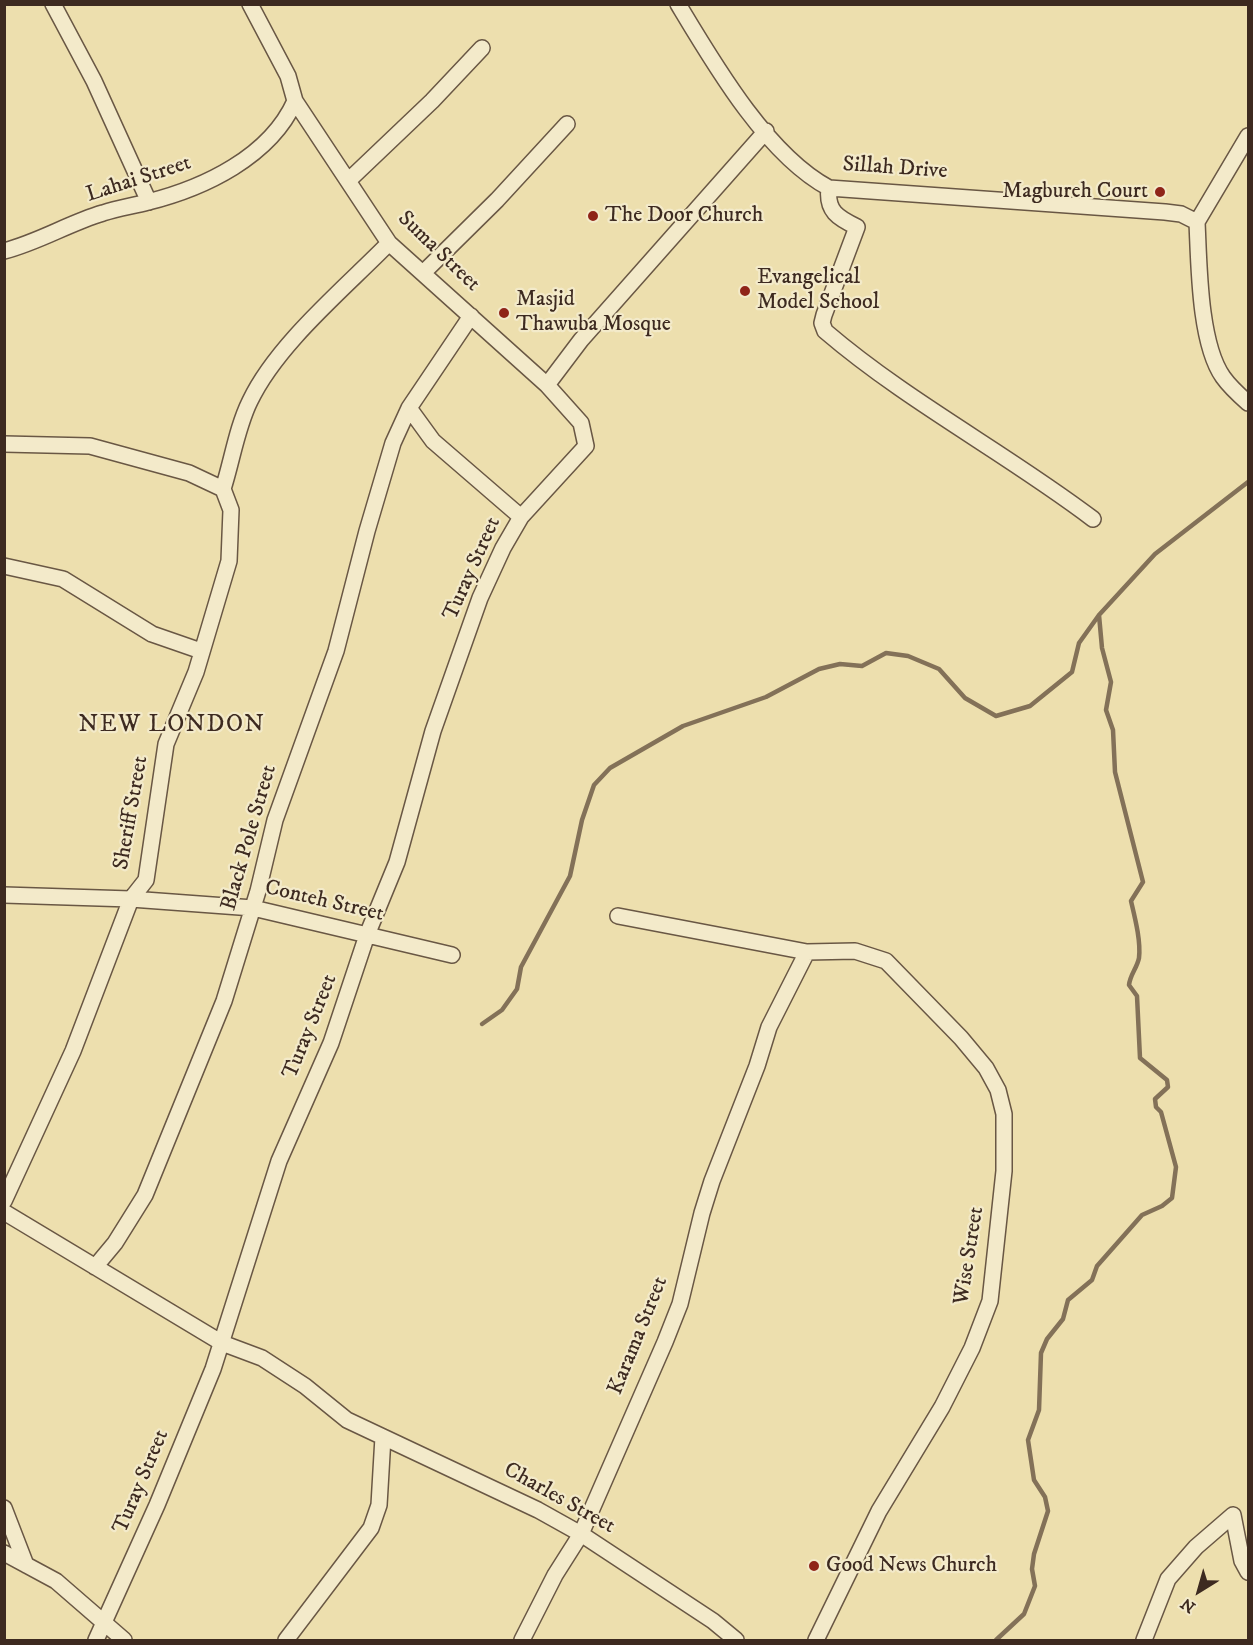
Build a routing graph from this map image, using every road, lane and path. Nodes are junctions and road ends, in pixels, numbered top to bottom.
1 (53, 4) edge
2 (250, 4) edge
3 (678, 4) edge
4 (482, 48) dead end
5 (294, 102) junction
6 (567, 124) dead end
7 (766, 131) junction
8 (1248, 136) edge
9 (348, 181) junction
10 (829, 188) junction
11 (149, 202) junction
12 (1197, 222) junction
13 (389, 243) junction
14 (4, 251) edge
15 (423, 273) junction
16 (471, 316) junction
17 (547, 385) junction
18 (1248, 403) edge
19 (409, 408) junction
20 (4, 444) edge
21 (586, 446) joint
22 (223, 489) junction
23 (521, 517) junction
24 (1093, 519) dead end
25 (4, 566) edge
26 (201, 651) junction
27 (4, 895) edge
28 (131, 899) junction
29 (253, 908) junction
30 (618, 916) dead end
31 (367, 935) junction
32 (807, 952) junction
33 (452, 955) dead end
34 (4, 1201) edge
35 (4, 1212) edge
36 (95, 1267) junction
37 (222, 1342) junction
38 (383, 1437) junction
39 (4, 1508) edge
40 (581, 1534) junction
41 (4, 1553) edge
42 (26, 1565) junction
43 (1248, 1572) edge
44 (104, 1621) junction
45 (96, 1641) edge
46 (124, 1641) edge
47 (286, 1641) edge
48 (522, 1641) edge
49 (736, 1641) edge
50 (816, 1641) edge
51 (1144, 1641) edge

1 - 11 street
2 - 5 street, Suma Street
3 - 7 street, Sillah Drive
4 - 9 street
5 - 9 street, Suma Street
5 - 11 street, Lahai Street
6 - 15 street
7 - 10 street, Sillah Drive
7 - 17 street
8 - 12 street
9 - 13 street, Suma Street
10 - 12 street, Sillah Drive
10 - 24 street
11 - 14 street, Lahai Street
12 - 18 street
13 - 15 street, Suma Street
13 - 22 street
15 - 16 street, Suma Street
16 - 17 street, Suma Street
16 - 19 street, Black Pole Street
17 - 21 street, Suma Street
19 - 23 street
19 - 29 street, Black Pole Street
20 - 22 street
21 - 23 street, Turay Street
22 - 26 street, Sheriff Street
23 - 31 street, Turay Street
25 - 26 street
26 - 28 street, Sheriff Street
27 - 28 street, Conteh Street
28 - 29 street, Conteh Street
28 - 34 street, Sheriff Street
29 - 31 street, Conteh Street
29 - 36 street, Black Pole Street
30 - 32 street, Wise Street
31 - 33 street, Conteh Street
31 - 37 street, Turay Street
32 - 40 street, Karama Street
32 - 50 street, Wise Street
35 - 36 street, Charles Street
36 - 37 street, Charles Street
37 - 38 street, Charles Street
37 - 44 street, Turay Street
38 - 40 street, Charles Street
38 - 47 street
39 - 42 street
40 - 48 street, Karama Street
40 - 49 street, Charles Street
41 - 42 street
42 - 44 street
43 - 51 street
44 - 45 street, Turay Street
44 - 46 street

